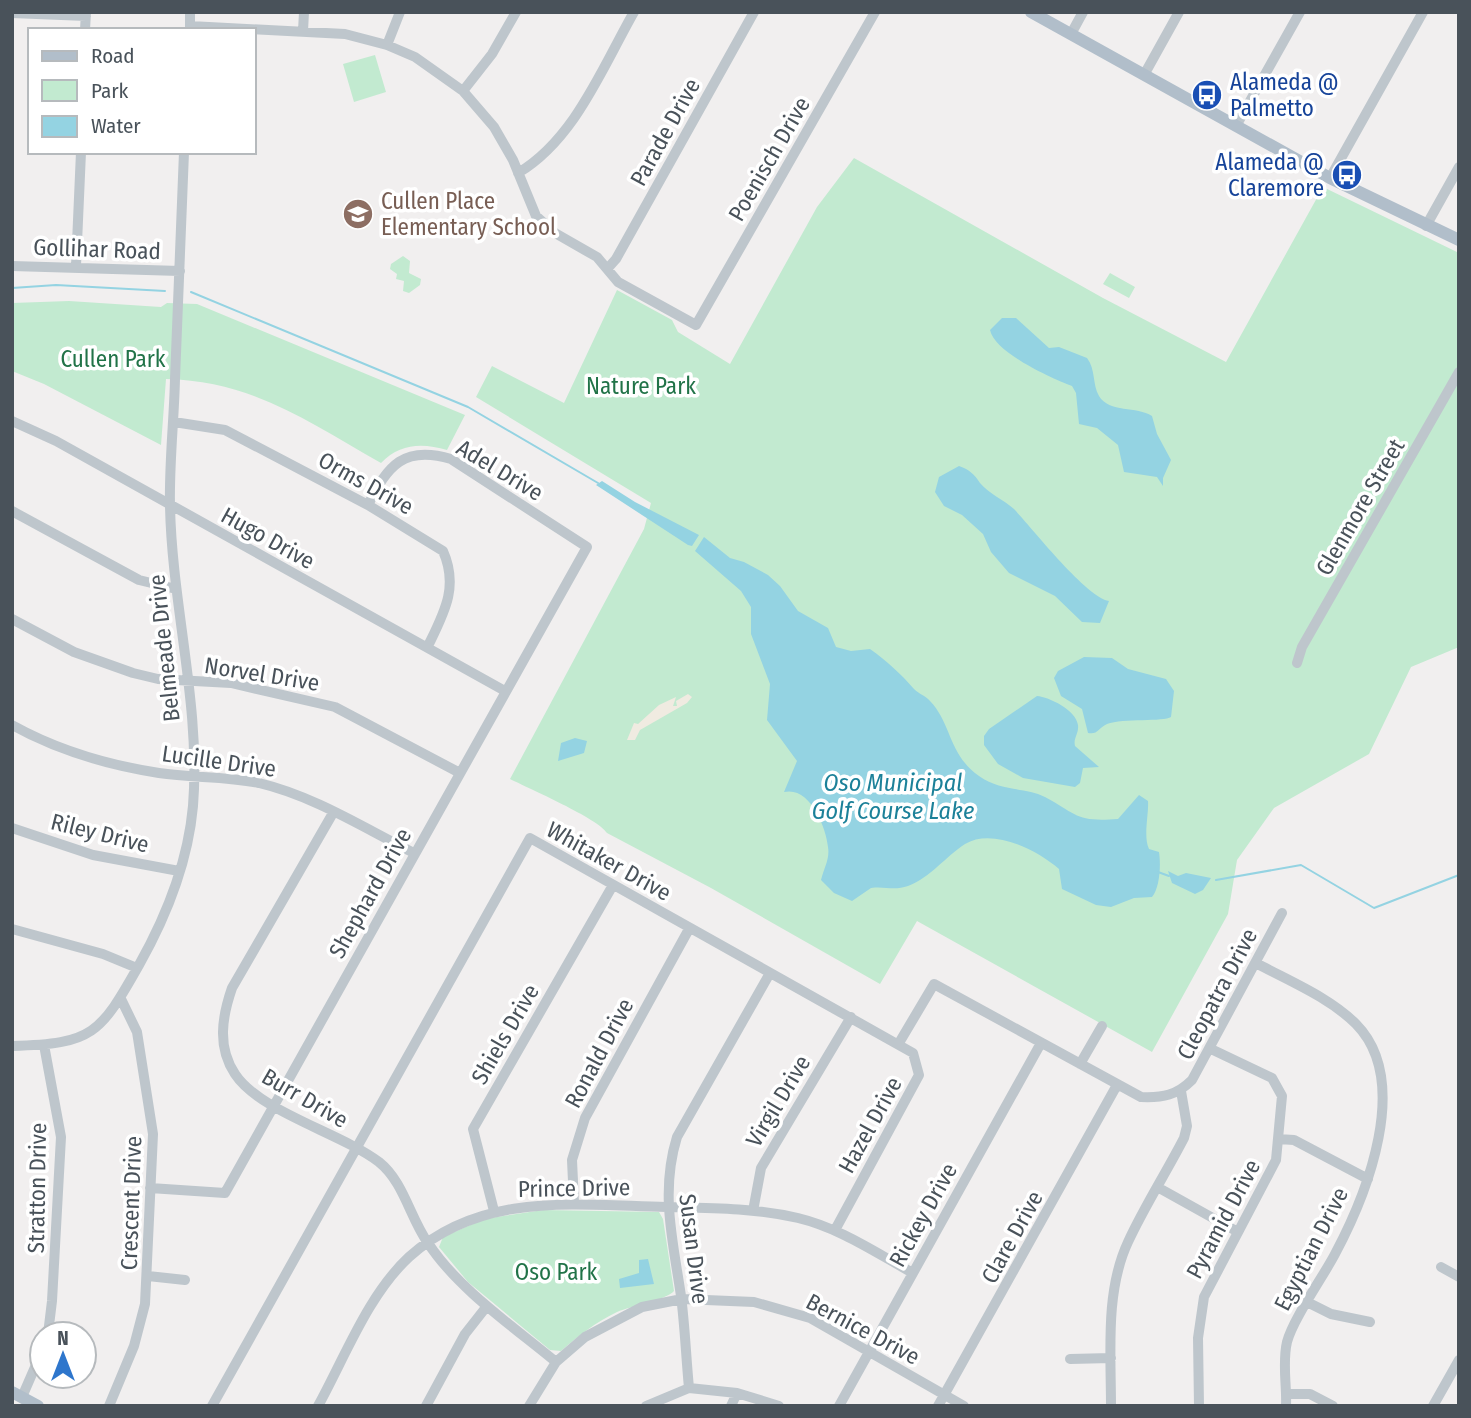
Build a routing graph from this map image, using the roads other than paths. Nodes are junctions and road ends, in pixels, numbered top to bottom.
1 (190, 12) edge
2 (304, 12) edge
3 (400, 12) edge
4 (516, 12) edge
5 (634, 12) edge
6 (754, 12) edge
7 (875, 12) edge
8 (1031, 12) edge
9 (1083, 12) edge
10 (1179, 12) edge
11 (1300, 12) edge
12 (1423, 12) edge
13 (12, 13) edge
14 (86, 14) edge
15 (190, 28) edge
16 (256, 30) edge
17 (303, 31) junction
18 (1071, 34) junction
19 (387, 45) junction
20 (1144, 75) junction
21 (463, 91) junction
22 (1236, 127) junction
23 (80, 154) edge
24 (184, 154) edge
25 (1459, 166) edge
26 (518, 173) junction
27 (1330, 178) junction
28 (1426, 226) junction
29 (1459, 240) edge
30 (12, 266) edge
31 (76, 266) junction
32 (608, 268) junction
33 (180, 271) junction
34 (1459, 372) edge
35 (12, 421) edge
36 (174, 422) junction
37 (368, 505) junction
38 (170, 506) junction
39 (12, 511) edge
40 (587, 547) joint
41 (176, 589) junction
42 (12, 619) edge
43 (428, 646) junction
44 (1297, 663) dead end
45 (189, 682) junction
46 (505, 691) junction
47 (12, 726) edge
48 (460, 773) junction
49 (194, 776) junction
50 (333, 813) junction
51 (12, 828) edge
52 (414, 853) junction
53 (179, 871) junction
54 (613, 885) junction
55 (1282, 913) dead end
56 (12, 929) edge
57 (689, 929) junction
58 (1256, 963) junction
59 (137, 968) junction
60 (770, 973) junction
61 (121, 999) junction
62 (851, 1017) junction
63 (1102, 1026) dead end
64 (899, 1043) junction
65 (1041, 1043) junction
66 (12, 1045) edge
67 (44, 1045) junction
68 (1211, 1049) junction
69 (1080, 1064) junction
70 (1117, 1085) junction
71 (1181, 1091) junction
72 (274, 1105) junction
73 (1278, 1139) junction
74 (355, 1148) junction
75 (1368, 1180) junction
76 (150, 1188) junction
77 (1159, 1188) junction
78 (574, 1203) junction
79 (667, 1207) junction
80 (753, 1210) junction
81 (494, 1211) junction
82 (835, 1230) junction
83 (1238, 1232) junction
84 (427, 1243) junction
85 (1441, 1267) dead end
86 (913, 1273) junction
87 (148, 1276) junction
88 (1459, 1277) edge
89 (185, 1280) dead end
90 (682, 1299) junction
91 (1309, 1303) junction
92 (487, 1306) junction
93 (49, 1320) edge
94 (1370, 1322) dead end
95 (868, 1352) junction
96 (1111, 1358) junction
97 (1070, 1359) dead end
98 (1459, 1360) edge
99 (556, 1362) junction
100 (28, 1376) edge
101 (1454, 1378) edge
102 (689, 1388) junction
103 (737, 1393) junction
104 (1286, 1394) junction
105 (17, 1395) edge
106 (944, 1395) junction
107 (38, 1406) edge
108 (109, 1406) edge
109 (212, 1406) edge
110 (318, 1406) edge
111 (426, 1406) edge
112 (529, 1406) edge
113 (646, 1406) edge
114 (731, 1406) edge
115 (779, 1406) edge
116 (839, 1406) edge
117 (938, 1406) edge
118 (964, 1406) edge
119 (1111, 1406) edge
120 (1199, 1406) edge
121 (1286, 1406) edge
122 (1333, 1406) edge
123 (1433, 1406) edge

1 - 15 street
2 - 17 street
3 - 19 street
4 - 21 street
5 - 26 street
6 - 32 street, Parade Drive
7 - 32 street, Poenisch Drive
8 - 18 main road
9 - 18 street
10 - 20 street
11 - 22 street
12 - 27 street
13 - 14 street
16 - 17 street
17 - 19 street
18 - 20 main road
19 - 21 street
20 - 22 main road
21 - 26 street
22 - 27 main road
23 - 31 street
24 - 33 street, Belmeade Drive
25 - 28 street
26 - 32 street
27 - 28 main road
28 - 29 main road
30 - 31 street, Gollihar Road
31 - 33 street, Gollihar Road
33 - 36 street, Belmeade Drive
34 - 44 street, Glenmore Street
35 - 38 street, Hugo Drive
36 - 37 street, Orms Drive
36 - 38 street, Belmeade Drive
37 - 40 street, Adel Drive
37 - 43 street, Orms Drive
38 - 41 street, Belmeade Drive
38 - 43 street, Hugo Drive
39 - 41 street
40 - 46 street, Shephard Drive
41 - 45 street, Belmeade Drive
42 - 45 street, Norvel Drive
43 - 46 street, Hugo Drive
45 - 48 street, Norvel Drive
45 - 49 street, Belmeade Drive
46 - 48 street, Shephard Drive
47 - 49 street, Lucille Drive
48 - 52 street, Shephard Drive
49 - 50 street, Lucille Drive
49 - 53 street, Belmeade Drive
50 - 52 street, Lucille Drive
50 - 72 street, Burr Drive
51 - 53 street, Riley Drive
52 - 72 street, Shephard Drive
53 - 59 street, Belmeade Drive
54 - 57 street, Whitaker Drive
54 - 74 street, Whitaker Drive
54 - 81 street, Shiels Drive
55 - 58 street, Cleopatra Drive
56 - 59 street
57 - 60 street, Whitaker Drive
57 - 78 street, Ronald Drive
58 - 68 street, Cleopatra Drive
58 - 75 street, Egyptian Drive
59 - 61 street, Belmeade Drive
60 - 62 street, Whitaker Drive
60 - 79 street, Susan Drive
61 - 67 street, Belmeade Drive
61 - 76 street, Crescent Drive
62 - 64 street, Whitaker Drive
62 - 80 street, Virgil Drive
63 - 69 street
64 - 65 street
64 - 82 street, Hazel Drive
65 - 69 street
65 - 86 street, Rickey Drive
66 - 67 street, Belmeade Drive
67 - 93 street, Stratton Drive
68 - 71 street, Cleopatra Drive
68 - 73 street, Pyramid Drive
69 - 70 street
70 - 71 street
70 - 106 street, Clare Drive
71 - 77 street
72 - 74 street, Burr Drive
72 - 76 street, Shephard Drive
73 - 75 street
73 - 83 street, Pyramid Drive
74 - 84 street, Burr Drive
74 - 109 street, Whitaker Drive
75 - 91 street, Egyptian Drive
76 - 87 street, Crescent Drive
77 - 83 street
77 - 96 street
78 - 79 street, Prince Drive
78 - 81 street, Prince Drive
79 - 80 street, Prince Drive
79 - 90 street, Susan Drive
80 - 82 street, Prince Drive
81 - 84 street, Prince Drive
82 - 86 street, Prince Drive
83 - 120 street, Pyramid Drive
84 - 92 street, Burr Drive
84 - 110 street, Prince Drive
85 - 88 street
86 - 95 street, Rickey Drive
87 - 89 street
87 - 108 street, Crescent Drive
90 - 95 street, Bernice Drive
90 - 99 street, Bernice Drive
90 - 102 street, Susan Drive
91 - 94 street
91 - 104 street, Egyptian Drive
92 - 99 street, Burr Drive
92 - 111 street
95 - 106 street, Bernice Drive
95 - 116 street, Rickey Drive
96 - 97 street
96 - 119 street
98 - 101 street
99 - 112 street, Bernice Drive
100 - 105 street
101 - 123 street
102 - 103 street
102 - 113 street
103 - 114 street
103 - 115 street
104 - 121 street, Egyptian Drive
104 - 122 street
105 - 107 main road
106 - 117 street, Clare Drive
106 - 118 street, Bernice Drive

